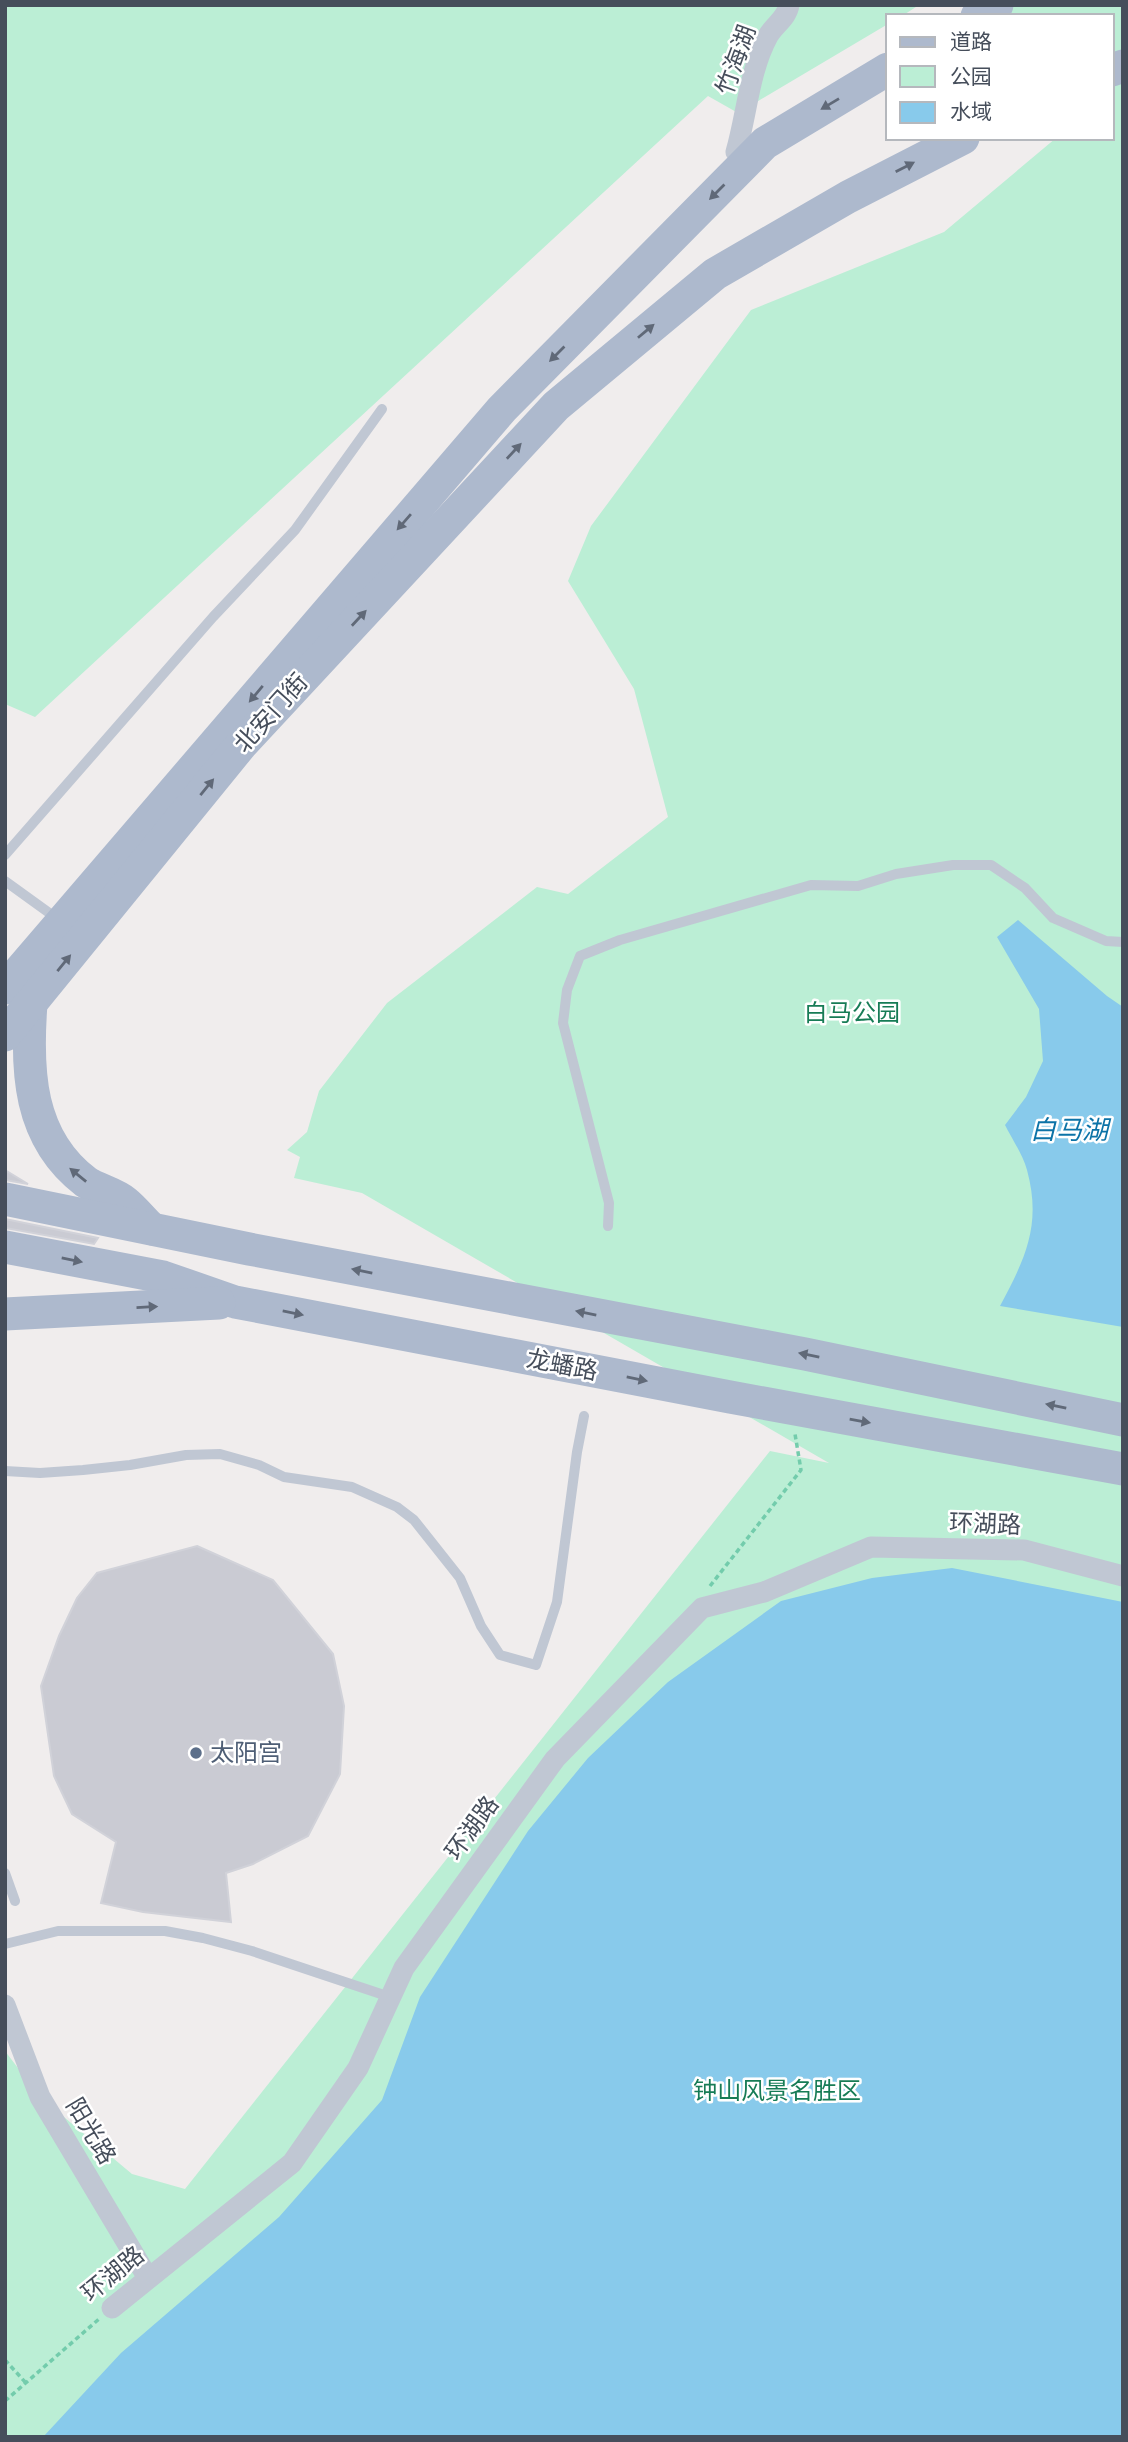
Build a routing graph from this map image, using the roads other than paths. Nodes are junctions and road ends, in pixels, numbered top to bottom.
1 (789, 5) edge
2 (997, 5) edge
3 (981, 14) edge
4 (886, 70) edge
5 (959, 140) edge
6 (747, 144) junction
7 (382, 409) dead end
8 (5, 855) edge
9 (5, 881) edge
10 (62, 922) junction
11 (1123, 942) edge
12 (18, 996) edge
13 (5, 1035) edge
14 (5, 1199) edge
15 (608, 1226) dead end
16 (152, 1229) junction
17 (5, 1247) edge
18 (235, 1302) junction
19 (5, 1314) edge
20 (584, 1416) dead end
21 (1123, 1420) edge
22 (1123, 1469) edge
23 (5, 1471) edge
24 (1123, 1576) edge
25 (5, 1873) edge
26 (15, 1901) dead end
27 (5, 1944) edge
28 (390, 1997) junction
29 (5, 2005) edge
30 (148, 2277) junction
31 (112, 2308) road end

1 - 6 street, 竹海湖
2 - 3 main road
4 -> 6 main road
12 -> 5 main road, 北安门街
6 -> 10 main road
7 - 8 lane
9 - 10 lane
10 - 12 main road
11 - 15 lane
12 - 13 main road, 北安门街
16 -> 12 main road
14 - 16 main road
21 -> 16 main road
17 -> 18 main road, 龙蟠路
19 -> 18 main road
18 -> 22 main road, 龙蟠路
20 - 23 lane
24 - 28 street, 环湖路
25 - 26 lane
27 - 28 lane
28 - 30 street, 环湖路
29 - 30 street, 阳光路
30 - 31 street, 环湖路

